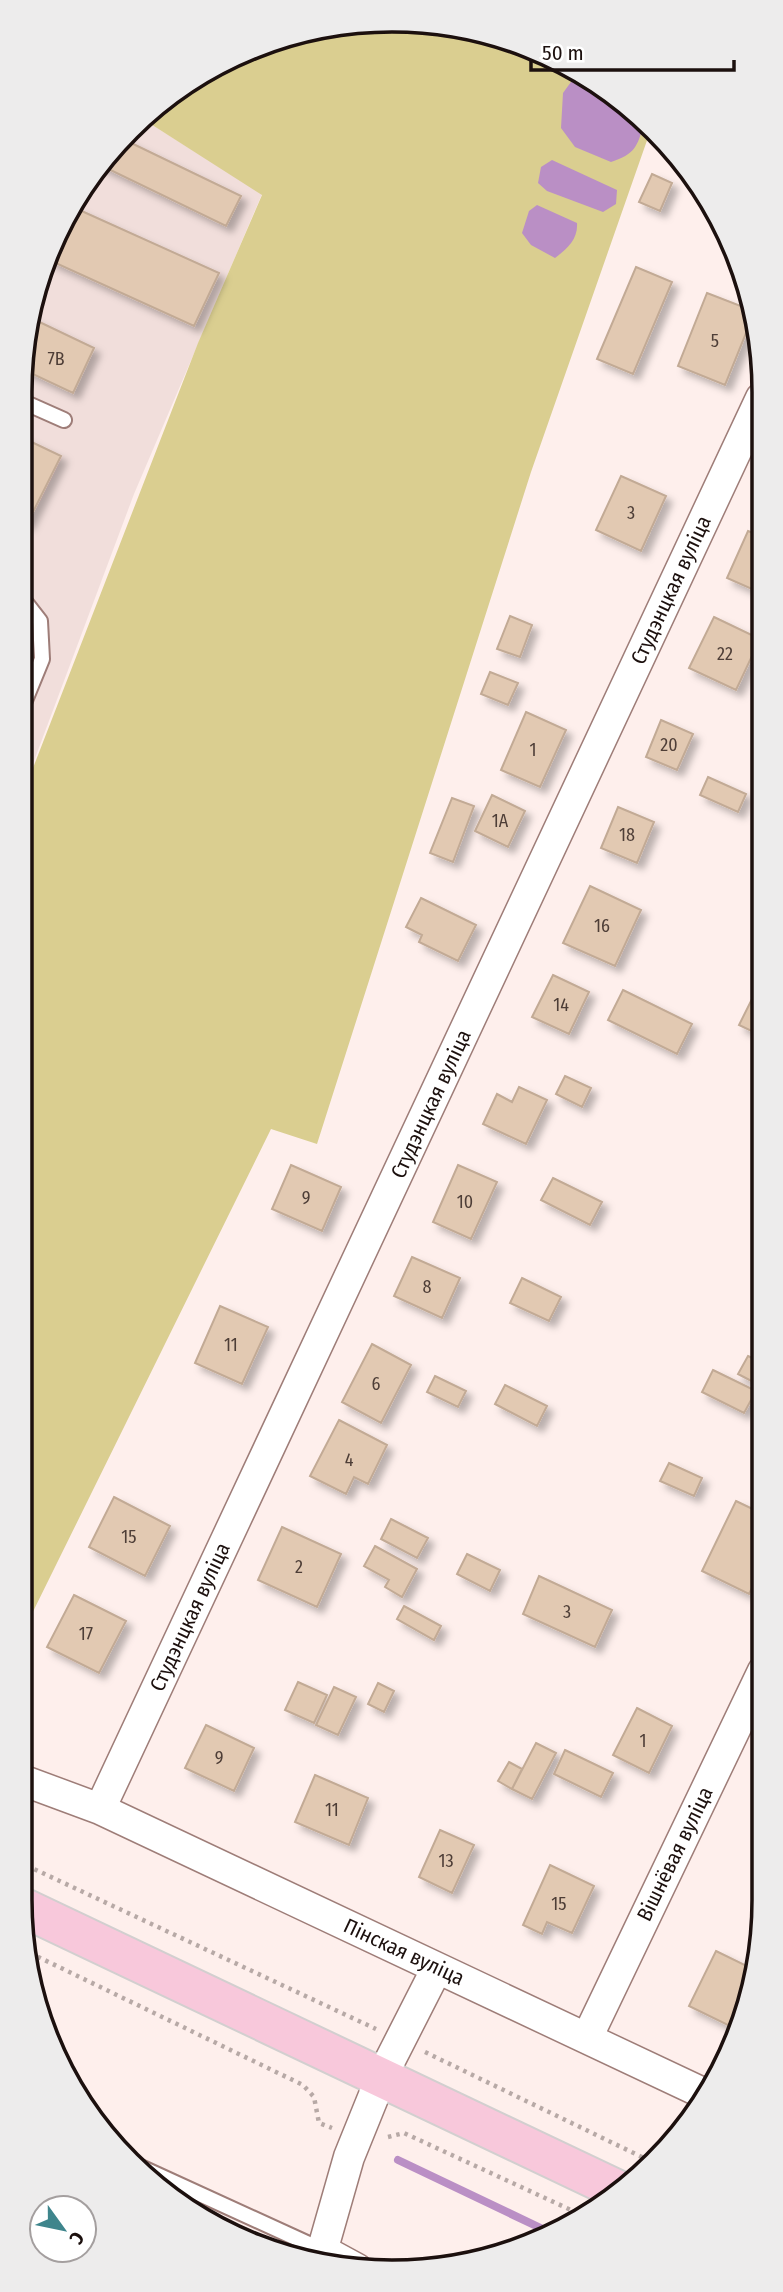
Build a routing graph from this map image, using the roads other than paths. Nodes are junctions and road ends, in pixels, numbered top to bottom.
1 (32, 406) edge
2 (752, 417) edge
3 (64, 420) dead end
4 (32, 611) edge
5 (32, 683) edge
6 (752, 1694) edge
7 (32, 1784) edge
8 (100, 1809) junction
9 (32, 1912) edge
10 (437, 1968) junction
11 (587, 2038) junction
12 (381, 2078) junction
13 (697, 2090) edge
14 (162, 2178) edge
15 (610, 2186) edge
16 (312, 2252) edge
17 (322, 2254) edge

1 - 3 lane
2 - 8 street, Студэнцкая вуліца
4 - 5 lane
6 - 11 street, Вішнёвая вуліца
7 - 8 street, Пінская вуліца
8 - 10 street, Пінская вуліца
9 - 12 main road
10 - 11 street, Пінская вуліца
10 - 12 street
11 - 13 street, Пінская вуліца
12 - 15 main road
12 - 17 street
14 - 16 lane

